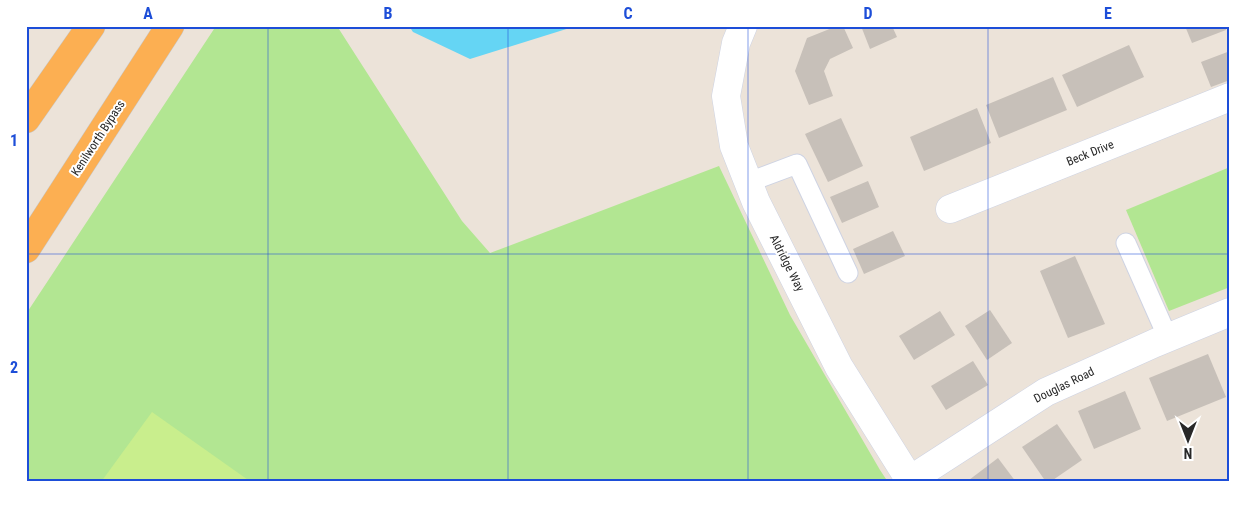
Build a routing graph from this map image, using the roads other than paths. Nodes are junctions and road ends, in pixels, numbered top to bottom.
1 (91, 26) edge
2 (170, 26) edge
3 (743, 26) edge
4 (1230, 97) edge
5 (26, 119) edge
6 (749, 182) junction
7 (950, 209) dead end
8 (1126, 243) dead end
9 (26, 249) edge
10 (848, 273) dead end
11 (1230, 312) edge
12 (1168, 338) junction
13 (911, 481) edge

1 - 5 highway
2 - 9 highway, Kenilworth Bypass
3 - 6 street, Aldridge Way
4 - 7 street, Beck Drive
6 - 10 lane
6 - 13 street, Aldridge Way
8 - 12 lane
11 - 12 street, Douglas Road
12 - 13 street, Douglas Road

